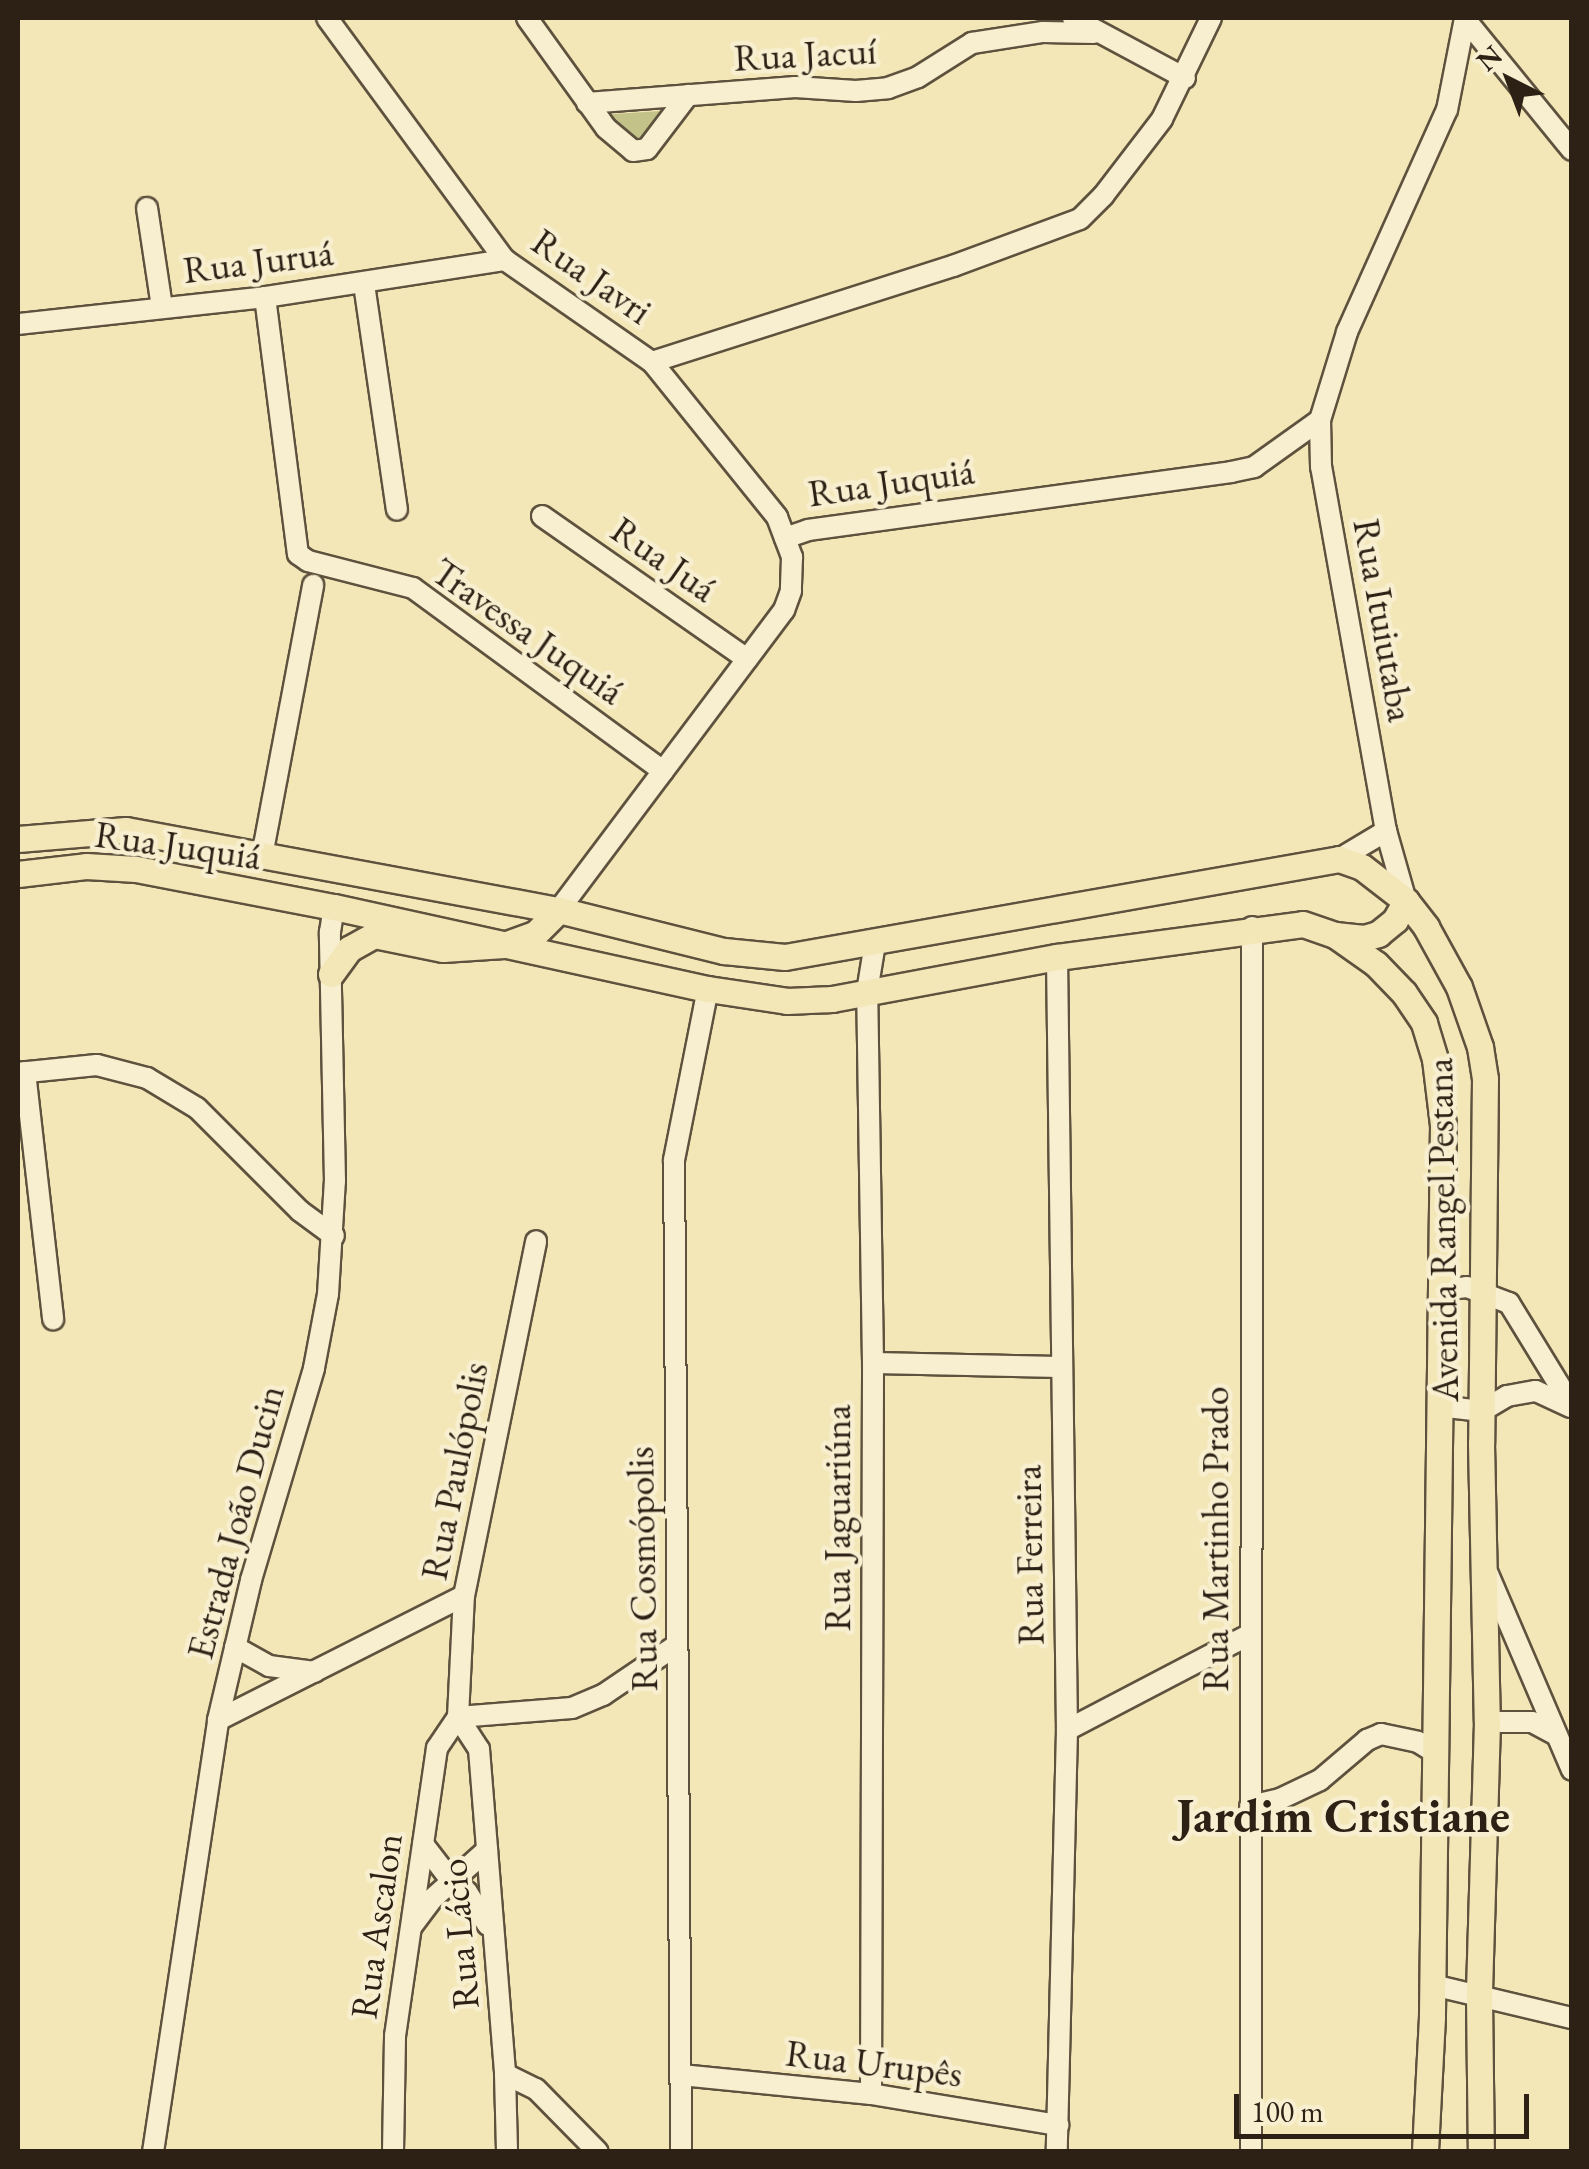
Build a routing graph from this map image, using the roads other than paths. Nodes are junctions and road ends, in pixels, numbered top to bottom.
1 (327, 18) edge
2 (527, 18) edge
3 (1073, 18) edge
4 (1212, 18) edge
5 (1465, 18) edge
6 (1094, 33) junction
7 (1185, 78) junction
8 (688, 95) junction
9 (587, 103) junction
10 (1572, 150) edge
11 (147, 208) dead end
12 (506, 260) junction
13 (364, 284) junction
14 (265, 297) junction
15 (162, 307) junction
16 (18, 324) edge
17 (652, 362) junction
18 (1320, 420) junction
19 (397, 510) dead end
20 (542, 516) dead end
21 (785, 538) junction
22 (314, 584) dead end
23 (747, 659) junction
24 (664, 772) junction
25 (1386, 831) junction
26 (18, 838) edge
27 (262, 856) junction
28 (1339, 859) junction
29 (18, 874) edge
30 (380, 876) junction
31 (1406, 901) junction
32 (334, 907) junction
33 (558, 910) junction
34 (1252, 927) junction
35 (1335, 935) junction
36 (875, 943) junction
37 (504, 944) junction
38 (1057, 957) junction
39 (331, 974) junction
40 (708, 988) junction
41 (867, 992) junction
42 (21, 1073) edge
43 (334, 1236) junction
44 (536, 1241) dead end
45 (1440, 1290) junction
46 (1485, 1292) junction
47 (53, 1318) dead end
48 (873, 1363) junction
49 (1061, 1367) junction
50 (1438, 1406) junction
51 (1572, 1407) edge
52 (1482, 1411) junction
53 (1485, 1568) junction
54 (464, 1596) junction
55 (1248, 1635) junction
56 (235, 1647) junction
57 (674, 1647) junction
58 (315, 1672) junction
59 (458, 1717) junction
60 (218, 1720) junction
61 (1487, 1722) junction
62 (1067, 1730) junction
63 (1556, 1735) junction
64 (1434, 1752) junction
65 (1572, 1770) edge
66 (1250, 1806) junction
67 (423, 1844) junction
68 (487, 1850) junction
69 (453, 1882) junction
70 (411, 1928) junction
71 (494, 1936) junction
72 (1432, 1985) junction
73 (1479, 1997) junction
74 (1572, 2018) edge
75 (505, 2074) junction
76 (682, 2075) junction
77 (870, 2094) junction
78 (1058, 2125) junction
79 (153, 2152) edge
80 (393, 2152) edge
81 (507, 2152) edge
82 (598, 2152) edge
83 (681, 2152) edge
84 (1057, 2152) edge
85 (1251, 2152) edge
86 (1425, 2152) edge
87 (1481, 2152) edge

1 - 12 street, Rua Javri
2 - 9 street
3 - 6 street
4 - 7 street
5 - 10 street
5 - 18 street
6 - 7 street
6 - 8 street, Rua Jacuí
7 - 17 street
8 - 9 street, Rua Jacuí
8 - 9 street
11 - 15 street
12 - 13 street, Rua Juruá
12 - 17 street, Rua Javri
13 - 14 street, Rua Juruá
13 - 19 street
14 - 15 street, Rua Juruá
14 - 24 street, Travessa Juquiá
15 - 16 street, Rua Juruá
17 - 21 street, Rua Javri
18 - 21 street, Rua Juquiá
18 - 25 street, Rua Ituiutaba
20 - 23 street, Rua Juá
21 - 23 street, Rua Juquiá
22 - 27 street
23 - 24 street, Rua Juquiá
24 - 33 street, Rua Juquiá
25 - 28 street
25 - 31 street, Rua Ituiutaba
26 - 27 main road, Rua Juquiá
27 - 30 main road, Rua Juquiá
28 - 31 main road, Avenida Rangel Pestana
28 - 36 main road
29 - 32 main road, Rua Juquiá
30 - 32 main road
30 - 33 main road, Rua Juquiá
31 - 35 main road
31 - 46 main road, Avenida Rangel Pestana
32 - 37 main road, Rua Juquiá
32 - 39 street, Estrada João Ducin
33 - 36 main road
33 - 37 main road
34 - 35 main road, Avenida Rangel Pestana
34 - 38 main road, Avenida Rangel Pestana
34 - 55 street, Rua Martinho Prado
35 - 45 main road, Avenida Rangel Pestana
36 - 41 street, Rua Jaguariúna
37 - 39 main road
37 - 40 main road, Avenida Rangel Pestana
38 - 41 main road, Avenida Rangel Pestana
38 - 49 street, Rua Ferreira
39 - 43 street, Estrada João Ducin
40 - 41 main road, Avenida Rangel Pestana
40 - 57 street, Rua Cosmópolis
41 - 48 street, Rua Jaguariúna
42 - 43 street
42 - 47 street
43 - 56 street, Estrada João Ducin
44 - 54 street, Rua Paulópolis
45 - 46 street
45 - 50 main road, Avenida Rangel Pestana
46 - 51 street
46 - 52 main road, Avenida Rangel Pestana
48 - 49 street
48 - 77 street, Rua Jaguariúna
49 - 62 street, Rua Ferreira
50 - 52 street
50 - 64 main road, Avenida Rangel Pestana
51 - 52 street
52 - 53 main road, Avenida Rangel Pestana
53 - 61 main road, Avenida Rangel Pestana
53 - 63 street
54 - 58 street
54 - 59 street, Rua Paulópolis
55 - 62 street
55 - 66 street, Rua Martinho Prado
56 - 58 street
56 - 60 street, Estrada João Ducin
57 - 59 street
57 - 76 street, Rua Cosmópolis
58 - 60 street
59 - 67 street, Rua Ascalon
59 - 68 street, Rua Lácio
60 - 79 street, Estrada João Ducin
61 - 63 street
61 - 73 main road, Avenida Rangel Pestana
62 - 78 street, Rua Ferreira
63 - 65 street
64 - 66 street
64 - 72 main road, Avenida Rangel Pestana
66 - 85 street, Rua Martinho Prado
67 - 69 street
67 - 70 street, Rua Ascalon
68 - 69 street
68 - 71 street, Rua Lácio
69 - 70 street
69 - 71 street
70 - 80 street, Rua Ascalon
71 - 75 street, Rua Lácio
72 - 73 street
72 - 86 main road, Avenida Rangel Pestana
73 - 74 street
73 - 87 main road, Avenida Rangel Pestana
75 - 81 street, Rua Lácio
75 - 82 street
76 - 77 street, Rua Urupês
76 - 83 street, Rua Cosmópolis
77 - 78 street, Rua Urupês
78 - 84 street, Rua Ferreira

